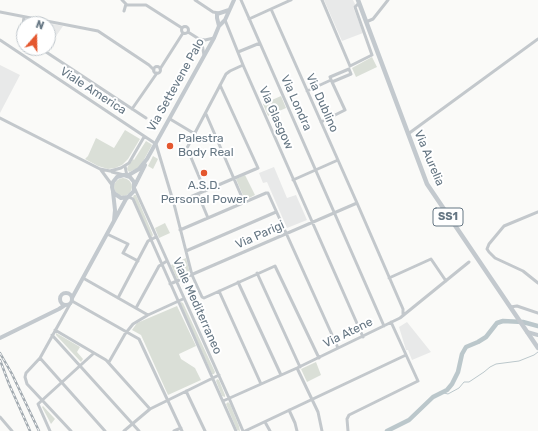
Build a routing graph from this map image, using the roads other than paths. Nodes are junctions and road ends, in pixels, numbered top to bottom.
1 (122, 0) edge
2 (195, 0) edge
3 (234, 0) edge
4 (241, 0) edge
5 (291, 0) edge
6 (322, 0) edge
7 (388, 0) edge
8 (359, 2) edge
9 (126, 4) junction
10 (271, 9) junction
11 (229, 10) junction
12 (124, 11) dead end
13 (0, 12) edge
14 (16, 15) joint
15 (219, 15) junction
16 (20, 16) edge
17 (225, 19) junction
18 (249, 19) junction
19 (366, 22) junction
20 (56, 23) edge
21 (219, 26) junction
22 (182, 28) junction
23 (188, 32) junction
24 (183, 33) junction
25 (214, 38) junction
26 (199, 39) junction
27 (538, 39) edge
28 (0, 40) edge
29 (205, 40) junction
30 (260, 42) junction
31 (202, 44) junction
32 (209, 46) junction
33 (238, 52) junction
34 (204, 55) junction
35 (52, 56) edge
36 (243, 65) junction
37 (350, 67) junction
38 (157, 68) junction
39 (157, 73) junction
40 (332, 81) junction
41 (220, 85) junction
42 (307, 91) junction
43 (132, 109) junction
44 (206, 114) junction
45 (0, 118) edge
46 (146, 118) dead end
47 (170, 119) junction
48 (321, 122) junction
49 (195, 134) junction
50 (408, 134) junction
51 (144, 137) junction
52 (156, 144) junction
53 (147, 159) junction
54 (338, 160) junction
55 (125, 166) junction
56 (100, 169) junction
57 (316, 170) junction
58 (110, 171) junction
59 (126, 176) junction
60 (234, 178) junction
61 (109, 180) junction
62 (293, 180) junction
63 (112, 185) junction
64 (135, 187) junction
65 (113, 191) junction
66 (205, 191) junction
67 (198, 194) junction
68 (129, 197) junction
69 (244, 202) junction
70 (357, 203) junction
71 (174, 204) junction
72 (276, 212) junction
73 (538, 212) edge
74 (334, 213) junction
75 (208, 218) junction
76 (312, 222) junction
77 (113, 223) junction
78 (180, 230) junction
79 (108, 234) junction
80 (285, 234) junction
81 (156, 237) junction
82 (150, 240) junction
83 (186, 250) junction
84 (138, 261) junction
85 (167, 261) junction
86 (469, 262) dead end
87 (161, 264) junction
88 (257, 273) junction
89 (192, 274) junction
90 (83, 278) junction
91 (389, 278) junction
92 (176, 281) junction
93 (446, 281) junction
94 (238, 282) junction
95 (538, 283) edge
96 (170, 284) junction
97 (77, 290) junction
98 (219, 291) junction
99 (68, 293) junction
100 (118, 298) junction
101 (183, 299) junction
102 (60, 300) junction
103 (70, 302) junction
104 (177, 302) junction
105 (510, 307) junction
106 (136, 308) junction
107 (58, 310) junction
108 (65, 313) junction
109 (538, 313) edge
110 (403, 314) junction
111 (148, 315) junction
112 (391, 322) junction
113 (384, 326) junction
114 (55, 330) junction
115 (526, 330) junction
116 (126, 331) junction
117 (52, 335) junction
118 (538, 335) edge
119 (363, 337) junction
120 (0, 338) edge
121 (536, 340) edge
122 (538, 346) edge
123 (338, 348) junction
124 (94, 353) junction
125 (406, 355) junction
126 (40, 358) junction
127 (319, 358) junction
128 (109, 362) junction
129 (80, 365) junction
130 (299, 367) junction
131 (219, 375) junction
132 (281, 375) junction
133 (213, 378) junction
134 (62, 383) junction
135 (261, 384) junction
136 (186, 391) junction
137 (229, 398) junction
138 (43, 399) junction
139 (168, 400) junction
140 (312, 400) junction
141 (223, 401) junction
142 (150, 409) junction
143 (289, 410) junction
144 (0, 417) edge
145 (265, 422) junction
146 (132, 424) junction
147 (9, 428) junction
148 (181, 429) edge
149 (5, 431) edge
150 (12, 431) edge
151 (50, 431) edge
152 (71, 431) edge
153 (105, 431) edge
154 (124, 431) edge
155 (139, 431) edge
156 (174, 431) edge
157 (205, 431) edge
158 (236, 431) edge
159 (244, 431) edge
160 (270, 431) edge
161 (297, 431) edge
162 (322, 431) edge
163 (348, 431) edge

1 - 9 street
2 - 15 street
3 - 11 street, Via Settevene Palo
4 - 18 street, Via Londra
5 - 10 street
6 - 37 street
7 - 19 street
8 - 19 main road, Via Aurelia / SS1
8 - 37 street
9 - 12 street
9 - 22 street
10 - 18 street
10 - 42 street, Via Dublino
11 - 15 street
11 - 17 street, Via Settevene Palo
13 - 14 street
14 - 16 street
15 - 17 street
15 - 17 street
15 - 21 street
17 - 21 street, Via Settevene Palo
17 - 33 street, Via Glasgow
18 - 30 street, Via Londra
19 - 50 main road, Via Aurelia / SS1
20 - 38 street
21 - 25 street, Via Settevene Palo
22 - 23 street
22 - 24 street
23 - 24 street
23 - 26 street
24 - 38 street
25 - 29 street
25 - 32 street, Via Settevene Palo
26 - 29 street
26 - 31 street
27 - 50 street
28 - 51 street, Viale America
29 - 32 street
30 - 33 street
30 - 57 street, Via Londra
31 - 32 street
31 - 34 street
32 - 34 street, Via Settevene Palo
33 - 36 street, Via Glasgow
34 - 47 street, Via Settevene Palo
35 - 43 street
36 - 41 street
36 - 62 street, Via Glasgow
37 - 40 street
37 - 40 street
38 - 39 street
38 - 39 street
39 - 43 street
40 - 42 street
40 - 48 street
41 - 44 street
41 - 60 street
42 - 48 street, Via Dublino
43 - 46 street
44 - 49 street
44 - 60 street
45 - 56 street
47 - 49 street
47 - 52 street, Via Settevene Palo
48 - 54 street, Via Dublino
49 - 66 street
50 - 105 main road, Via Aurelia / SS1
51 - 52 street, Viale America
51 - 55 street
52 - 53 street, Via Settevene Palo
52 - 71 street
53 - 59 street, Via Settevene Palo
53 - 64 street, Via Settevene Palo
54 - 57 street
54 - 70 street, Via Dublino
55 - 58 street
55 - 59 street
56 - 58 street
56 - 61 street
57 - 62 street
57 - 74 street, Via Londra
58 - 59 street
58 - 61 street
59 - 63 street
59 - 64 street
60 - 66 street
60 - 69 street
61 - 63 street
62 - 76 street, Via Glasgow
63 - 65 street
64 - 68 street
64 - 81 street, Viale Mediterraneo
65 - 68 street
65 - 77 street
66 - 67 street
67 - 71 street
67 - 75 street
68 - 77 street
68 - 82 street, Viale Mediterraneo
69 - 72 street
69 - 75 street
70 - 74 street, Via Parigi
70 - 91 street, Via Dublino
71 - 78 street
72 - 80 street
72 - 83 street
73 - 95 street
74 - 76 street, Via Parigi
74 - 113 street, Via Londra
75 - 78 street
76 - 80 street, Via Parigi
76 - 119 street, Via Glasgow
77 - 79 street
78 - 83 street
79 - 84 street
79 - 90 street
80 - 89 street, Via Parigi
80 - 123 street
81 - 82 street
81 - 85 street, Viale Mediterraneo
82 - 84 street
82 - 87 street, Viale Mediterraneo
83 - 89 street
84 - 100 street
85 - 87 street
85 - 92 street, Viale Mediterraneo
86 - 93 street, Via Atene
87 - 96 street, Viale Mediterraneo
87 - 106 street
88 - 94 street
88 - 127 street
88 - 130 street
89 - 92 street, Via Parigi
89 - 98 street
90 - 97 street
90 - 100 street
91 - 93 street
91 - 110 street, Via Dublino
92 - 96 street, Via Parigi
92 - 101 street, Viale Mediterraneo
93 - 110 street, Via Atene
94 - 98 street
94 - 132 street
96 - 104 street, Viale Mediterraneo
97 - 99 street
97 - 103 street
98 - 135 street
99 - 102 street
99 - 103 street
100 - 106 street
101 - 104 street
101 - 131 street, Viale Mediterraneo
102 - 103 street
102 - 107 street
103 - 107 street
103 - 108 street
103 - 116 street
104 - 111 street
104 - 133 street, Viale Mediterraneo
105 - 109 street
105 - 115 main road, Via Aurelia / SS1
106 - 111 street
107 - 108 street
107 - 120 street
108 - 114 street
110 - 112 street, Via Atene
111 - 116 street
112 - 113 street, Via Atene
112 - 125 street
113 - 119 street, Via Atene
114 - 117 street
114 - 124 street
115 - 118 street
115 - 121 main road, Via Aurelia / SS1
116 - 128 street
116 - 139 street
117 - 126 street
117 - 129 street
118 - 121 street
119 - 123 street, Via Atene
121 - 122 main road, Via Aurelia / SS1
123 - 127 street, Via Atene
124 - 128 street
124 - 129 street
125 - 140 street
125 - 163 street
126 - 134 street
126 - 138 street
127 - 130 street, Via Atene
128 - 142 street
129 - 134 street
129 - 146 street
130 - 132 street, Via Atene
130 - 140 street
131 - 133 street
131 - 137 street, Viale Mediterraneo
132 - 135 street, Via Atene
133 - 136 street
133 - 141 street, Viale Mediterraneo
134 - 138 street
134 - 153 street
135 - 137 street, Via Atene
136 - 139 street
136 - 157 street
137 - 141 street, Via Atene
137 - 159 street, Viale Mediterraneo
138 - 151 street
138 - 152 street
139 - 142 street
139 - 148 street
140 - 143 street
140 - 162 street
141 - 158 street, Viale Mediterraneo
142 - 146 street
143 - 145 street
143 - 161 street
144 - 147 street
145 - 159 street
145 - 160 street
146 - 154 street
146 - 155 street
147 - 149 street
147 - 150 street
148 - 156 street

